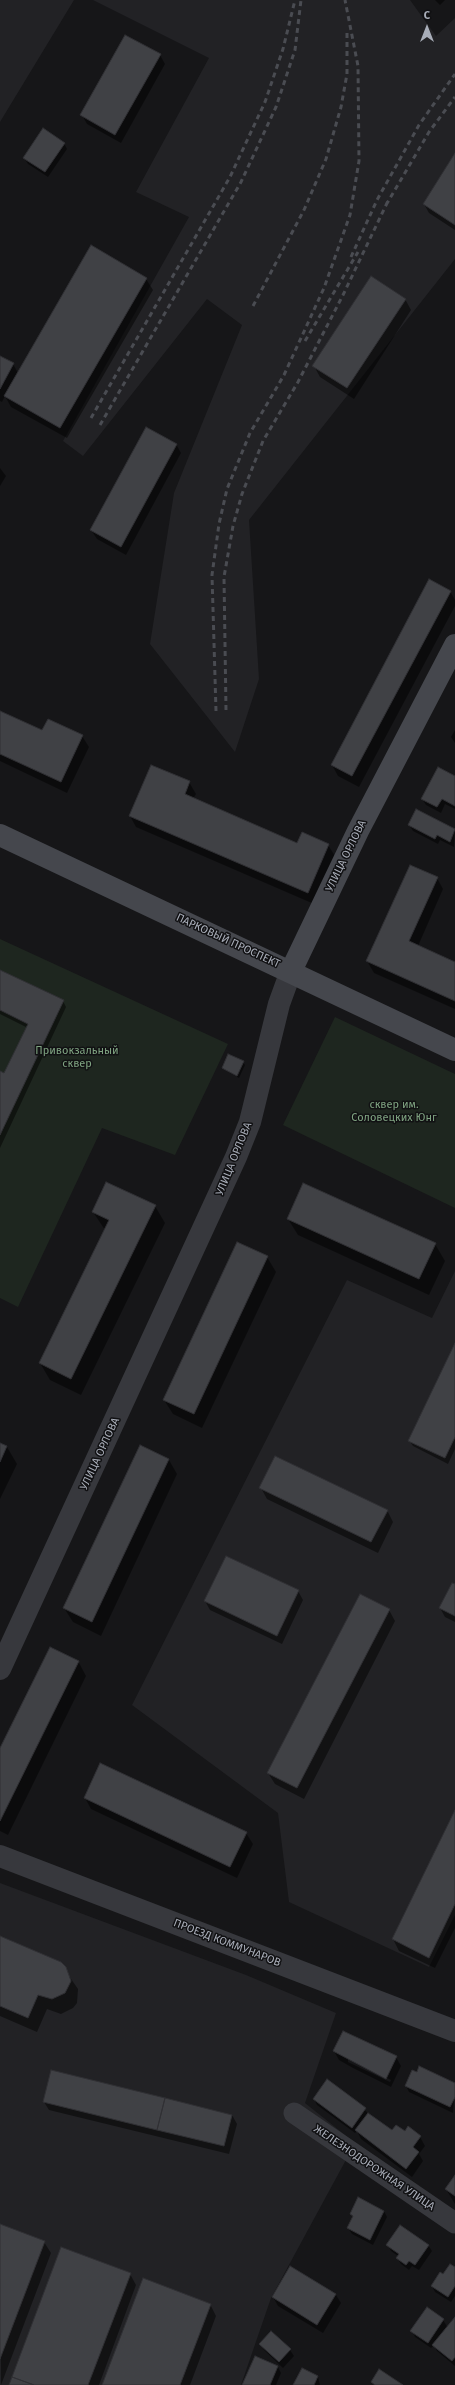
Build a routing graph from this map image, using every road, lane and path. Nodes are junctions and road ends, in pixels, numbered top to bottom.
1 (455, 645) edge
2 (0, 835) edge
3 (291, 971) junction
4 (455, 1050) edge
5 (0, 1669) edge
6 (0, 1856) edge
7 (455, 2031) edge
8 (294, 2113) dead end
9 (455, 2223) edge

1 - 3 main road, УЛИЦА ОРЛОВА
2 - 3 main road, ПАРКОВЫЙ ПРОСПЕКТ
3 - 4 main road, ПАРКОВЫЙ ПРОСПЕКТ
3 - 5 street, УЛИЦА ОРЛОВА
6 - 7 street, ПРОЕЗД КОММУНАРОВ
8 - 9 street, ЖЕЛЕЗНОДОРОЖНАЯ УЛИЦА

